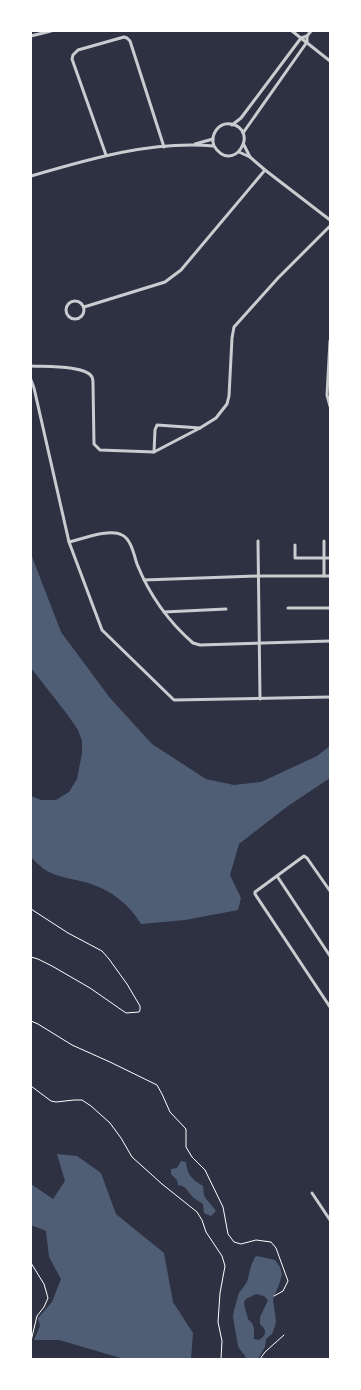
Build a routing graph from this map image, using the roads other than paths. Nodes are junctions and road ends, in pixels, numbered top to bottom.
1 (50, 31) edge
2 (292, 31) edge
3 (311, 31) edge
4 (31, 36) edge
5 (307, 36) junction
6 (301, 38) junction
7 (307, 42) junction
8 (330, 61) edge
9 (266, 85) junction
10 (273, 90) junction
11 (232, 124) junction
12 (243, 133) junction
13 (213, 139) junction
14 (194, 144) junction
15 (244, 145) junction
16 (214, 146) junction
17 (164, 147) junction
18 (239, 152) junction
19 (106, 155) junction
20 (250, 157) junction
21 (265, 170) junction
22 (31, 176) edge
23 (330, 220) edge
24 (330, 226) edge
25 (84, 307) junction
26 (330, 340) edge
27 (31, 366) edge
28 (31, 380) edge
29 (330, 406) edge
30 (200, 428) junction
31 (154, 452) junction
32 (258, 541) dead end
33 (324, 541) dead end
34 (69, 542) junction
35 (295, 544) dead end
36 (324, 558) junction
37 (330, 558) edge
38 (258, 576) junction
39 (324, 576) junction
40 (330, 576) edge
41 (144, 580) junction
42 (288, 608) dead end
43 (330, 608) edge
44 (226, 609) dead end
45 (164, 612) junction
46 (330, 641) edge
47 (259, 642) junction
48 (330, 697) edge
49 (260, 698) junction
50 (277, 876) junction
51 (330, 891) edge
52 (330, 956) edge
53 (330, 1007) edge
54 (312, 1193) dead end
55 (330, 1220) edge

1 - 4 street
2 - 6 street
3 - 5 street
5 - 6 street
5 - 7 street
6 - 7 street
6 - 9 street
7 - 8 street
7 - 10 street
9 - 10 street
9 - 11 street
10 - 12 street
11 - 12 street
11 - 13 street
12 - 15 street
13 - 14 street
13 - 16 street
14 - 16 street
14 - 17 street
15 - 18 street
15 - 20 street
16 - 18 street
17 - 19 street
17 - 19 street
18 - 20 street
19 - 22 street
20 - 21 street
21 - 23 street
21 - 25 street
24 - 30 street
25 - 25 street
26 - 29 street
27 - 31 street
28 - 34 street
30 - 31 street
30 - 31 street
32 - 38 street
33 - 36 street
34 - 41 street
34 - 49 street
35 - 36 street
36 - 37 street
36 - 39 street
38 - 39 street
38 - 41 street
38 - 47 street
39 - 40 street
41 - 45 street
42 - 43 street
44 - 45 street
45 - 47 street
46 - 47 street
47 - 49 street
48 - 49 street
50 - 51 street
50 - 52 street
50 - 53 street
54 - 55 street

